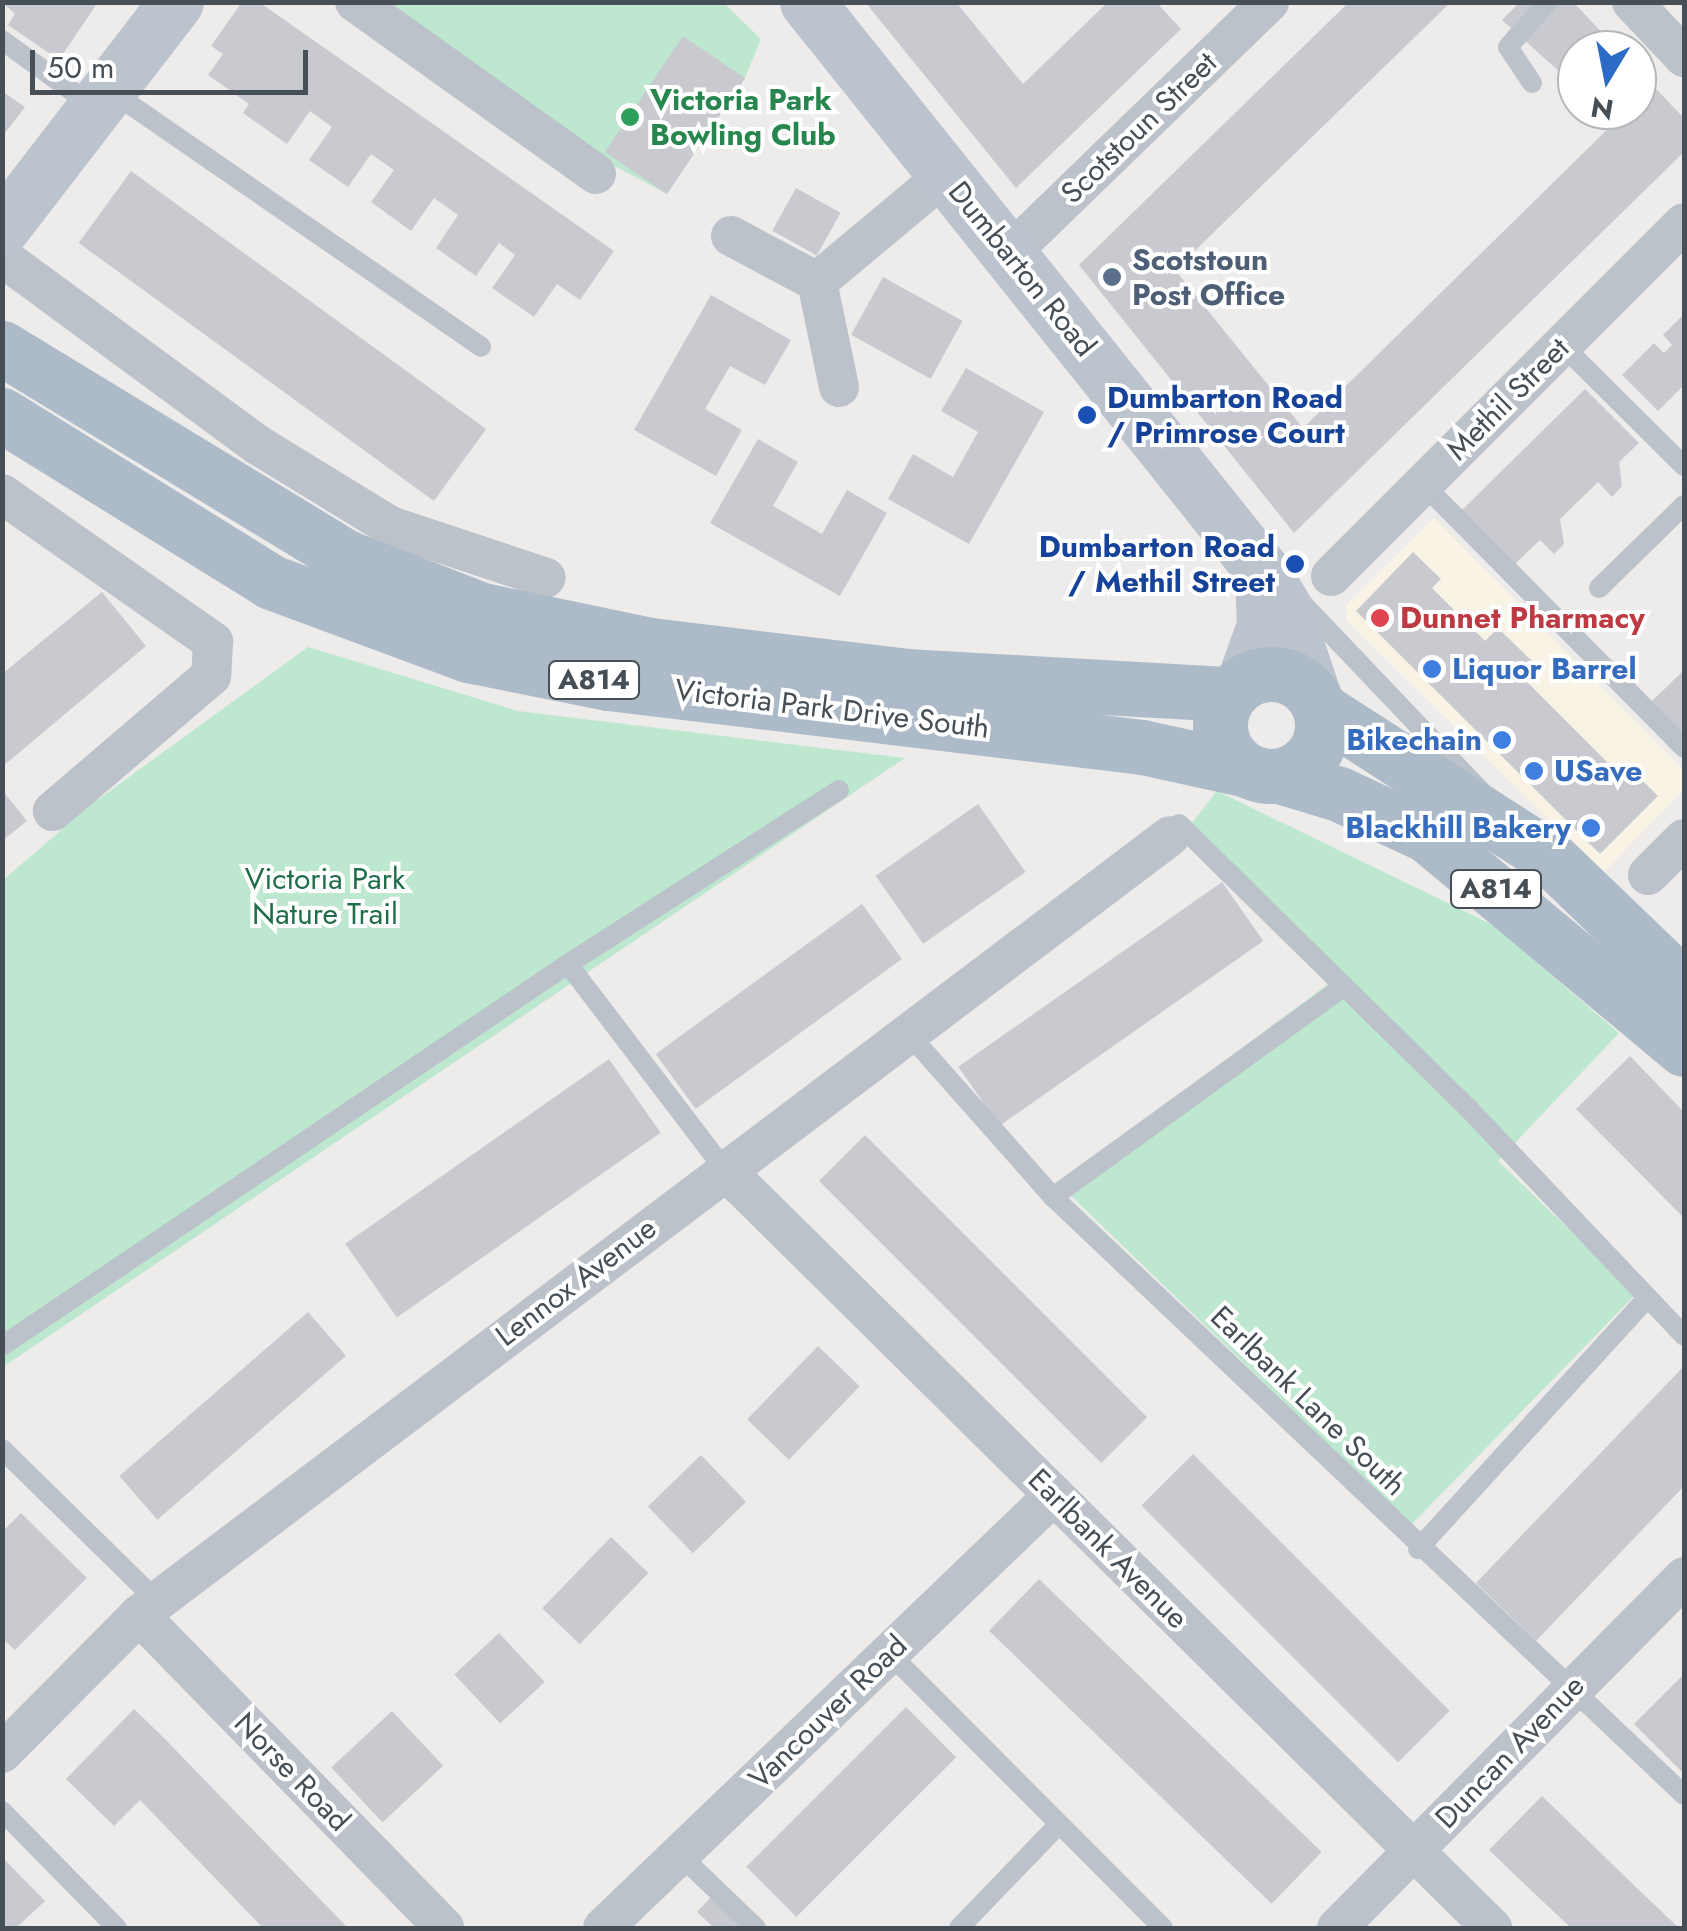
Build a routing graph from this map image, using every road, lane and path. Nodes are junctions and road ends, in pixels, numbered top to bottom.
1 (176, 2) edge
2 (356, 2) edge
3 (807, 2) edge
4 (1269, 2) edge
5 (1548, 2) edge
6 (1632, 2) edge
7 (2, 40) edge
8 (1684, 57) edge
9 (1532, 83) dead end
10 (102, 99) junction
11 (596, 174) dead end
12 (946, 174) junction
13 (1684, 223) edge
14 (2, 228) edge
15 (731, 236) dead end
16 (1010, 253) junction
17 (2, 257) edge
18 (817, 282) junction
19 (1562, 345) junction
20 (482, 347) dead end
21 (2, 348) edge
22 (839, 387) dead end
23 (2, 414) edge
24 (1684, 466) edge
25 (1423, 484) junction
26 (2, 494) edge
27 (1684, 505) edge
28 (1248, 554) junction
29 (525, 560) dead end
30 (1331, 576) dead end
31 (1599, 588) dead end
32 (1237, 688) junction
33 (1317, 703) junction
34 (1684, 748) edge
35 (1261, 773) junction
36 (839, 790) dead end
37 (53, 811) dead end
38 (1502, 824) junction
39 (1175, 830) joint
40 (1684, 839) edge
41 (1648, 875) dead end
42 (568, 964) junction
43 (1344, 986) junction
44 (1684, 988) edge
45 (907, 1032) junction
46 (1684, 1049) edge
47 (724, 1169) junction
48 (1053, 1197) junction
49 (1645, 1300) junction
50 (1684, 1336) edge
51 (2, 1346) edge
52 (2, 1449) edge
53 (1054, 1495) junction
54 (1418, 1549) junction
55 (1684, 1577) edge
56 (148, 1608) junction
57 (889, 1654) junction
58 (1570, 1691) junction
59 (2, 1753) edge
60 (1684, 1795) edge
61 (2, 1811) edge
62 (1058, 1824) junction
63 (1414, 1851) junction
64 (680, 1855) junction
65 (118, 1928) edge
66 (444, 1928) edge
67 (603, 1928) edge
68 (756, 1928) edge
69 (959, 1928) edge
70 (1162, 1928) edge
71 (1337, 1928) edge
72 (1492, 1928) edge

1 - 10 street
2 - 11 street
3 - 12 street, Dumbarton Road
4 - 16 street, Scotstoun Street
5 - 9 lane
6 - 8 street
7 - 10 lane
10 - 14 street
10 - 20 lane
12 - 16 street, Dumbarton Road
12 - 18 street
13 - 19 street, Methil Street
15 - 18 street
16 - 28 street, Dumbarton Road
17 - 29 street
18 - 22 street
19 - 24 lane
19 - 25 street, Methil Street
21 - 32 main road, Victoria Park Drive South / A814
23 - 35 main road, Victoria Park Drive South / A814
25 - 30 street, Methil Street
25 - 34 lane
26 - 37 street
27 - 31 lane
28 - 32 street
28 - 33 street, Dumbarton Road
28 - 38 lane, Dumbarton Road
32 - 33 main road
32 - 35 main road
33 - 35 main road
33 - 38 main road, Dumbarton Road / A814
35 - 46 main road, A814
36 - 42 lane
38 - 44 main road, Dumbarton Road / A814
39 - 43 lane
39 - 45 street, Lennox Avenue
40 - 41 street
42 - 47 lane
42 - 51 lane
43 - 48 lane
43 - 49 lane
45 - 47 street, Lennox Avenue
45 - 48 lane, Earlbank Lane South
47 - 53 street, Earlbank Avenue
47 - 56 street, Lennox Avenue
48 - 54 lane, Earlbank Lane South
49 - 50 lane
49 - 54 lane
52 - 56 lane
53 - 57 street, Vancouver Road
53 - 63 street, Earlbank Avenue
54 - 58 lane, Earlbank Lane South
55 - 58 street, Duncan Avenue
56 - 59 street, Lennox Avenue
56 - 66 street, Norse Road
57 - 62 lane
57 - 64 street, Vancouver Road
58 - 60 lane, Earlbank Lane South
58 - 63 street, Duncan Avenue
61 - 65 lane
62 - 69 lane
62 - 70 lane
63 - 71 street, Duncan Avenue
63 - 72 street, Earlbank Avenue
64 - 67 street, Vancouver Road
64 - 68 lane

